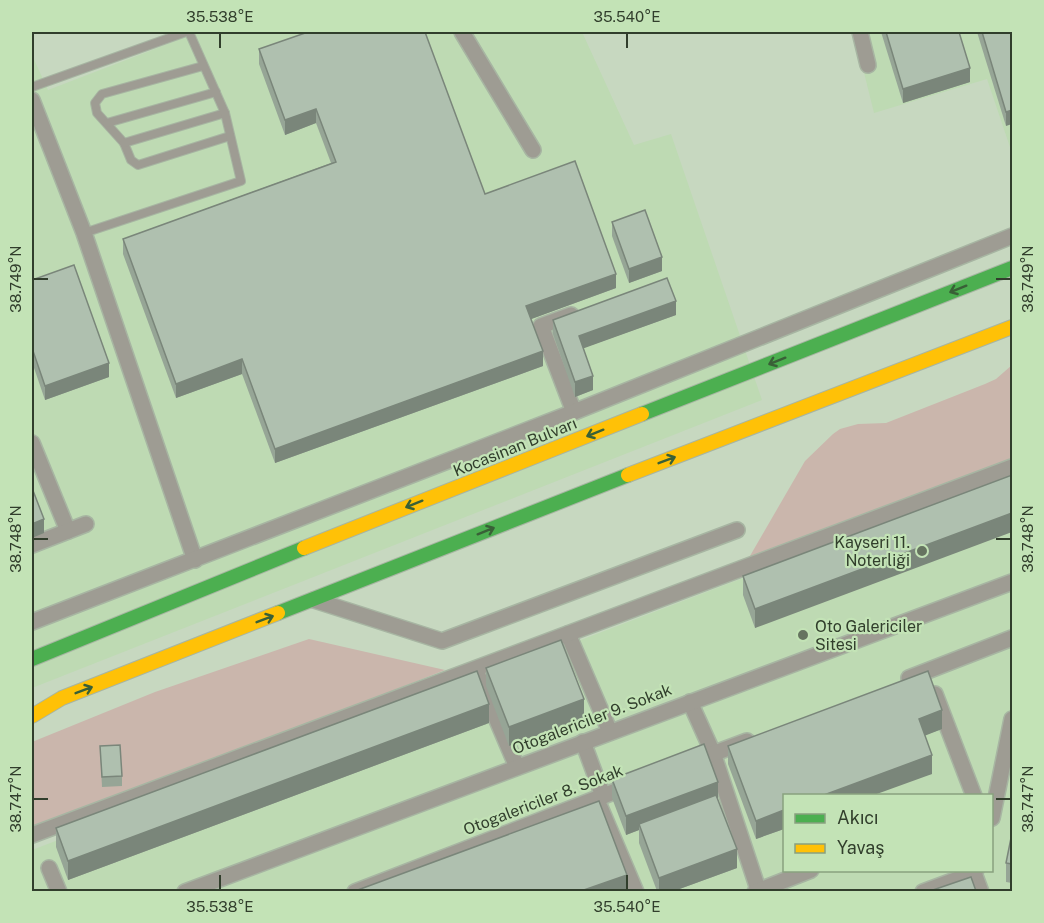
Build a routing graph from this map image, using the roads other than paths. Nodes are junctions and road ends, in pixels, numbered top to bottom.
1 (188, 32) edge
2 (462, 32) edge
3 (860, 32) edge
4 (868, 65) dead end
5 (203, 66) junction
6 (32, 87) edge
7 (216, 92) junction
8 (32, 100) edge
9 (225, 113) junction
10 (107, 123) junction
11 (230, 136) junction
12 (124, 143) junction
13 (533, 150) dead end
14 (84, 232) junction
15 (1012, 236) edge
16 (1012, 268) edge
17 (585, 310) edge
18 (1012, 327) edge
19 (574, 412) junction
20 (32, 443) edge
21 (1012, 467) edge
22 (86, 524) dead end
23 (737, 530) dead end
24 (68, 531) junction
25 (32, 545) edge
26 (195, 560) junction
27 (1012, 582) edge
28 (313, 600) junction
29 (32, 622) edge
30 (568, 634) junction
31 (1012, 638) edge
32 (32, 659) edge
33 (475, 669) junction
34 (927, 672) junction
35 (895, 684) edge
36 (690, 702) junction
37 (32, 716) edge
38 (1012, 719) edge
39 (610, 732) junction
40 (756, 737) edge
41 (584, 742) junction
42 (713, 753) junction
43 (680, 766) edge
44 (517, 767) junction
45 (647, 779) edge
46 (974, 794) edge
47 (600, 797) junction
48 (993, 804) edge
49 (32, 835) edge
50 (49, 868) dead end
51 (806, 872) edge
52 (975, 872) edge
53 (59, 891) edge
54 (186, 891) edge
55 (355, 891) edge
56 (636, 891) edge
57 (758, 891) edge
58 (923, 891) edge
59 (981, 891) edge

1 - 5 lane
1 - 6 lane
2 - 13 street
3 - 4 street
5 - 7 lane
5 - 10 lane
7 - 9 lane
7 - 10 lane
8 - 14 street
9 - 11 lane
9 - 12 lane
10 - 12 lane
11 - 12 lane
11 - 14 lane
14 - 26 street
15 - 19 street
16 -> 32 highway, Kocasinan Bulvarı
17 - 19 street
28 -> 18 highway
19 - 26 street
20 - 24 street
21 - 30 street
22 - 24 street
23 - 28 street
24 - 25 street
26 - 29 street
27 - 36 street, Otogalericiler 9. Sokak
37 -> 28 highway
30 - 33 street
30 - 39 street
31 - 34 street
33 - 44 street
33 - 49 street
34 - 35 street
34 - 46 street
36 - 39 street, Otogalericiler 9. Sokak
36 - 42 street
38 - 48 street
39 - 41 street, Otogalericiler 9. Sokak
40 - 42 street
41 - 44 street, Otogalericiler 9. Sokak
41 - 47 street
42 - 43 street
42 - 57 street
44 - 54 street, Otogalericiler 9. Sokak
45 - 47 street, Otogalericiler 8. Sokak
47 - 55 street, Otogalericiler 8. Sokak
47 - 56 street
50 - 53 street
51 - 57 street
52 - 58 street
52 - 59 street

